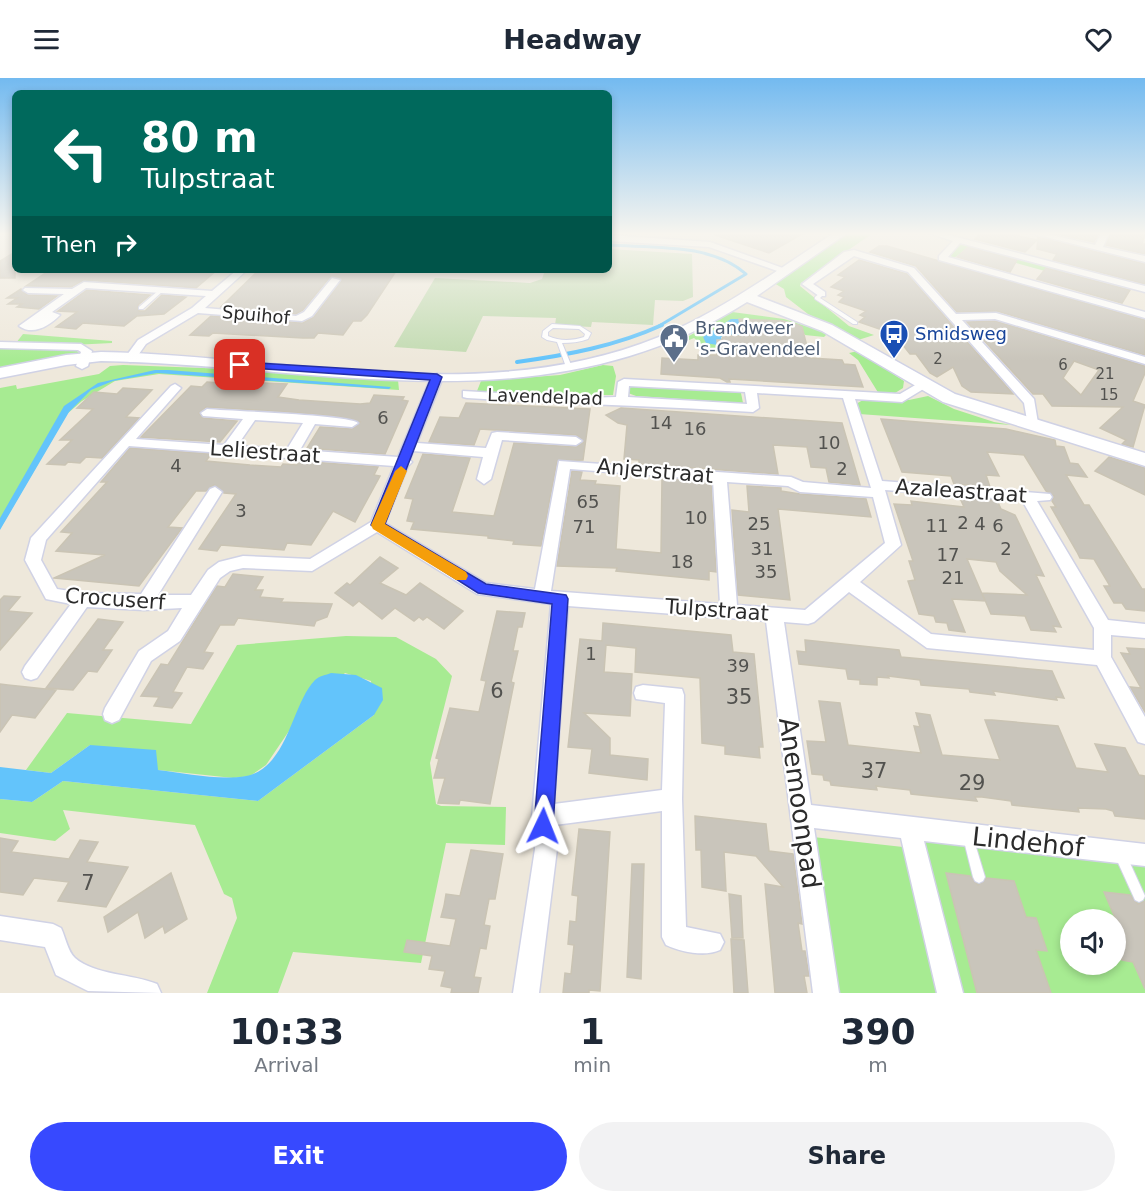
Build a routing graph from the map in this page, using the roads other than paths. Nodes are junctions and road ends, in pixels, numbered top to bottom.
1 (236, 276) edge
2 (778, 276) edge
3 (818, 276) edge
4 (916, 276) edge
5 (1005, 276) edge
6 (1028, 276) edge
7 (1094, 276) edge
8 (335, 280) dead end
9 (1024, 281) junction
10 (1087, 287) dead end
11 (1145, 289) edge
12 (28, 290) dead end
13 (161, 291) junction
14 (74, 292) junction
15 (216, 294) junction
16 (822, 294) joint
17 (745, 296) junction
18 (1079, 297) junction
19 (1138, 301) dead end
20 (141, 308) dead end
21 (196, 310) junction
22 (1132, 312) junction
23 (42, 314) dead end
24 (1145, 315) edge
25 (953, 316) junction
26 (855, 323) dead end
27 (559, 341) junction
28 (0, 345) edge
29 (130, 359) junction
30 (566, 360) junction
31 (1145, 361) edge
32 (83, 363) junction
33 (0, 375) edge
34 (437, 377) junction
35 (0, 384) edge
36 (921, 386) junction
37 (175, 388) dead end
38 (751, 389) junction
39 (468, 394) dead end
40 (848, 396) junction
41 (622, 400) junction
42 (207, 413) dead end
43 (252, 417) junction
44 (311, 420) junction
45 (352, 423) dead end
46 (1032, 423) junction
47 (576, 441) dead end
48 (125, 442) junction
49 (410, 447) junction
50 (228, 449) junction
51 (491, 453) junction
52 (291, 454) junction
53 (1145, 460) edge
54 (405, 462) junction
55 (720, 476) junction
56 (484, 479) dead end
57 (878, 489) junction
58 (215, 492) dead end
59 (1027, 496) junction
60 (1046, 497) dead end
61 (377, 525) junction
62 (850, 584) junction
63 (551, 598) junction
64 (83, 600) junction
65 (195, 602) junction
66 (144, 603) junction
67 (729, 610) junction
68 (774, 614) junction
69 (1103, 627) junction
70 (1145, 631) edge
71 (1102, 658) junction
72 (31, 672) dead end
73 (643, 693) dead end
74 (112, 714) dead end
75 (1145, 735) edge
76 (672, 799) junction
77 (801, 811) junction
78 (543, 816) junction
79 (910, 829) junction
80 (967, 836) junction
81 (1119, 852) junction
82 (1145, 855) edge
83 (980, 877) dead end
84 (1139, 896) dead end
85 (0, 928) edge
86 (712, 942) dead end
87 (148, 993) edge
88 (526, 993) edge
89 (826, 993) edge
90 (950, 993) edge

1 - 15 street
2 - 17 street
3 - 16 street
4 - 25 street
5 - 9 street
6 - 9 street
7 - 11 street
8 - 21 street, Spuihof
9 - 18 street
10 - 18 street
12 - 14 street
13 - 14 street
13 - 15 street
13 - 20 lane
14 - 23 street
15 - 21 street
16 - 26 lane
17 - 30 street
17 - 36 street
18 - 22 street
19 - 22 street
21 - 29 street
22 - 24 street
25 - 31 street
25 - 46 street
27 - 27 lane
27 - 30 lane
28 - 32 street
29 - 32 street
29 - 34 street
30 - 34 street
32 - 33 street
32 - 35 street
34 - 49 street
36 - 40 street
36 - 46 street
37 - 48 street, Crocuserf
38 - 40 street
38 - 41 street
38 - 41 street, Lavendelpad
39 - 41 street, Lavendelpad
40 - 57 street, Tulpstraat
42 - 43 street
43 - 44 street
43 - 50 street
44 - 45 street
44 - 52 street
46 - 53 street
47 - 51 street
48 - 50 street, Leliestraat
48 - 64 street, Crocuserf
49 - 51 street
49 - 54 street
50 - 52 street, Leliestraat
51 - 56 street
52 - 54 street, Leliestraat
54 - 61 street
55 - 57 street, Anjerstraat
55 - 63 street, Anjerstraat
55 - 67 street
57 - 59 street, Azaleastraat
57 - 62 street, Tulpstraat
58 - 66 street
59 - 60 street, Azaleastraat
59 - 69 street
61 - 63 street, Tulpstraat
61 - 65 street, Crocuserf
62 - 68 street, Tulpstraat
62 - 71 street
63 - 67 street, Tulpstraat
63 - 78 street
64 - 66 street, Crocuserf
64 - 72 street
65 - 66 street, Crocuserf
65 - 74 street
67 - 68 street, Tulpstraat
68 - 77 street, Anemoonpad
69 - 70 street
69 - 71 street
71 - 75 street
73 - 76 street
76 - 78 street
76 - 86 street
77 - 79 street, Lindehof
77 - 89 street, Anemoonpad
78 - 88 street
79 - 80 street, Lindehof
79 - 90 street
80 - 81 street, Lindehof
80 - 83 lane
81 - 82 street, Lindehof
81 - 84 lane
85 - 87 street

